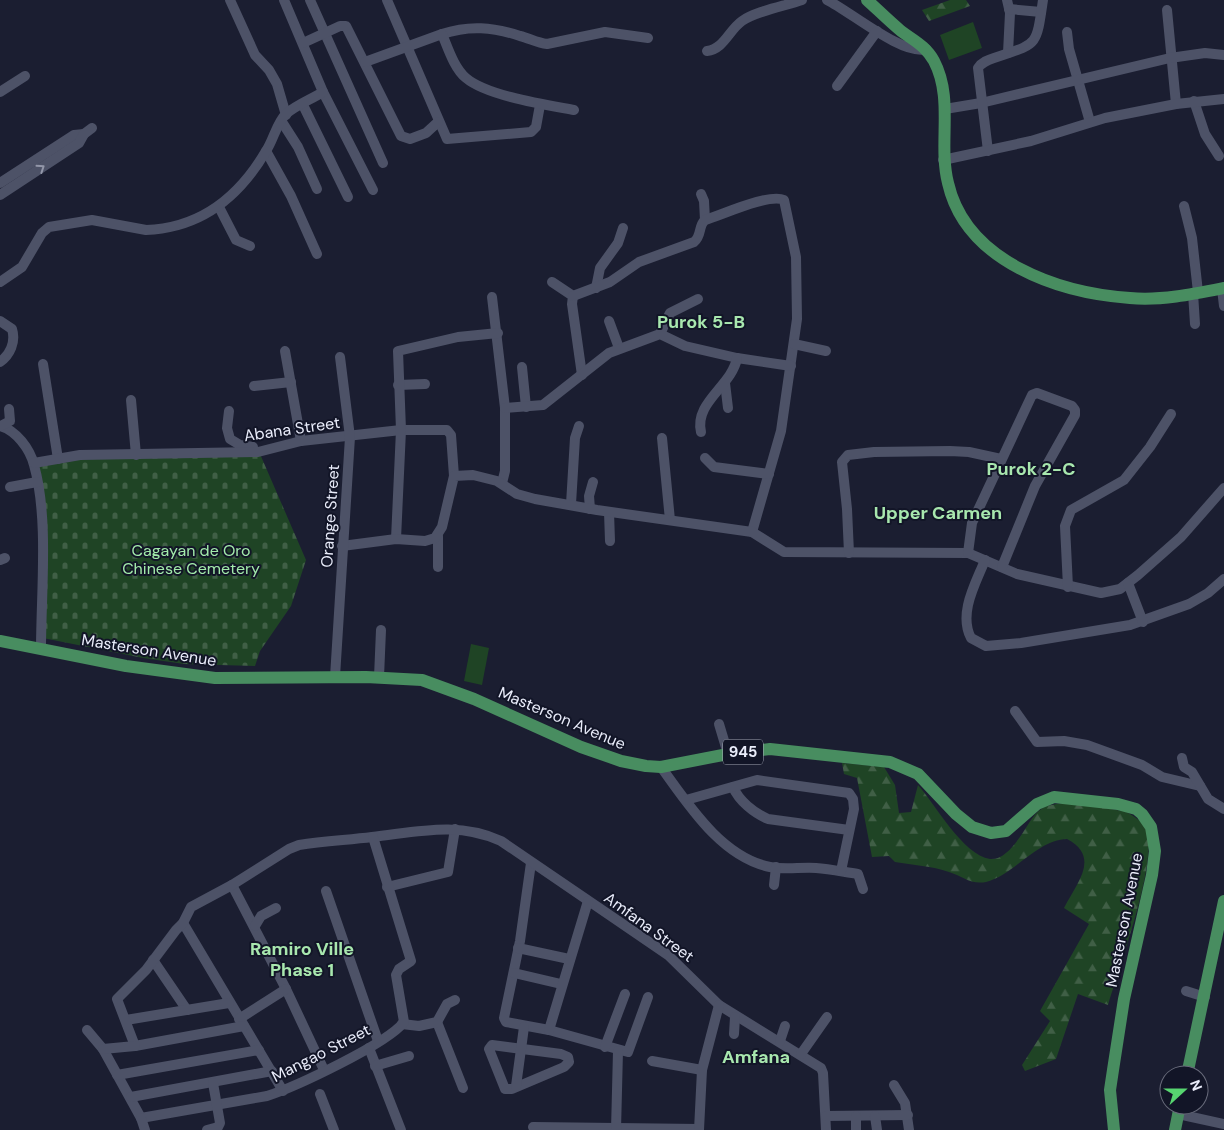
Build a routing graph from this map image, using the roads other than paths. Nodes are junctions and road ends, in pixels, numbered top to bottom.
1 (230, 0) edge
2 (284, 0) edge
3 (310, 0) edge
4 (387, 0) edge
5 (802, 0) edge
6 (827, 0) edge
7 (867, 0) edge
8 (1043, 0) edge
9 (1008, 4) edge
10 (1167, 10) dead end
11 (1041, 12) junction
12 (877, 31) junction
13 (1067, 32) dead end
14 (324, 33) junction
15 (442, 34) junction
16 (648, 38) dead end
17 (303, 43) junction
18 (406, 46) junction
19 (926, 49) junction
20 (707, 51) dead end
21 (1008, 53) junction
22 (1224, 55) edge
23 (1170, 58) junction
24 (365, 62) junction
25 (25, 76) dead end
26 (1079, 80) junction
27 (837, 86) dead end
28 (0, 92) edge
29 (323, 92) junction
30 (1224, 99) edge
31 (1194, 102) junction
32 (981, 103) junction
33 (1176, 104) junction
34 (303, 105) junction
35 (540, 105) junction
36 (945, 109) junction
37 (574, 110) dead end
38 (284, 118) junction
39 (438, 122) junction
40 (1090, 122) junction
41 (88, 131) dead end
42 (266, 151) junction
43 (988, 151) junction
44 (1219, 156) dead end
45 (944, 160) junction
46 (383, 163) dead end
47 (4, 182) edge
48 (316, 189) dead end
49 (373, 190) dead end
50 (701, 194) dead end
51 (0, 195) edge
52 (348, 197) dead end
53 (1184, 206) dead end
54 (219, 208) junction
55 (705, 220) junction
56 (623, 228) dead end
57 (250, 246) dead end
58 (317, 254) dead end
59 (0, 282) edge
60 (552, 282) dead end
61 (596, 288) junction
62 (1223, 289) edge
63 (1196, 292) junction
64 (573, 296) junction
65 (492, 297) dead end
66 (698, 299) dead end
67 (1224, 306) edge
68 (0, 321) edge
69 (609, 321) dead end
70 (1195, 324) dead end
71 (498, 333) junction
72 (660, 334) junction
73 (794, 344) junction
74 (619, 348) junction
75 (285, 351) dead end
76 (826, 351) dead end
77 (340, 357) dead end
78 (737, 358) junction
79 (0, 362) edge
80 (43, 364) dead end
81 (791, 366) junction
82 (522, 367) dead end
83 (582, 375) junction
84 (290, 382) junction
85 (725, 383) junction
86 (425, 384) dead end
87 (254, 386) dead end
88 (398, 386) junction
89 (131, 400) dead end
90 (526, 407) junction
91 (505, 408) junction
92 (728, 408) dead end
93 (9, 409) dead end
94 (229, 411) dead end
95 (1172, 414) dead end
96 (1, 426) edge
97 (579, 426) dead end
98 (401, 430) junction
99 (701, 432) dead end
100 (350, 437) junction
101 (662, 438) dead end
102 (301, 441) junction
103 (260, 452) junction
104 (136, 455) junction
105 (705, 458) dead end
106 (58, 459) junction
107 (1001, 459) junction
108 (34, 463) junction
109 (769, 474) junction
110 (454, 476) junction
111 (37, 482) junction
112 (593, 482) dead end
113 (502, 483) junction
114 (10, 487) dead end
115 (1224, 488) edge
116 (571, 504) junction
117 (590, 509) junction
118 (609, 512) junction
119 (670, 520) junction
120 (752, 532) junction
121 (438, 536) junction
122 (396, 539) junction
123 (610, 541) dead end
124 (342, 546) junction
125 (849, 553) junction
126 (968, 554) junction
127 (985, 560) junction
128 (438, 567) dead end
129 (1002, 567) junction
130 (1224, 579) edge
131 (1128, 583) junction
132 (1068, 587) junction
133 (1143, 622) junction
134 (381, 630) dead end
135 (0, 641) edge
136 (41, 649) junction
137 (335, 677) junction
138 (379, 677) junction
139 (1015, 711) dead end
140 (719, 724) dead end
141 (728, 754) junction
142 (1182, 758) dead end
143 (661, 767) junction
144 (1200, 786) junction
145 (733, 787) junction
146 (686, 800) junction
147 (1224, 809) edge
148 (455, 829) junction
149 (849, 830) junction
150 (373, 837) junction
151 (531, 863) junction
152 (776, 868) junction
153 (841, 872) junction
154 (232, 885) junction
155 (774, 885) dead end
156 (388, 887) junction
157 (863, 890) dead end
158 (326, 891) dead end
159 (588, 901) junction
160 (1224, 901) edge
161 (276, 908) dead end
162 (184, 923) junction
163 (254, 926) junction
164 (1221, 927) edge
165 (518, 948) junction
166 (569, 959) junction
167 (153, 960) junction
168 (514, 973) junction
169 (561, 984) junction
170 (286, 989) junction
171 (1186, 991) dead end
172 (625, 994) dead end
173 (648, 997) dead end
174 (1205, 997) junction
175 (455, 1000) dead end
176 (229, 1003) junction
177 (719, 1005) junction
178 (187, 1010) junction
179 (735, 1016) junction
180 (828, 1017) dead end
181 (126, 1020) junction
182 (436, 1022) junction
183 (241, 1023) junction
184 (402, 1024) junction
185 (785, 1026) dead end
186 (524, 1027) junction
187 (87, 1030) dead end
188 (549, 1030) junction
189 (734, 1034) dead end
190 (378, 1041) junction
191 (780, 1041) junction
192 (135, 1046) junction
193 (605, 1047) junction
194 (369, 1048) junction
195 (520, 1049) junction
196 (103, 1050) junction
197 (259, 1050) junction
198 (618, 1051) junction
199 (801, 1054) junction
200 (410, 1056) dead end
201 (652, 1061) dead end
202 (1189, 1065) edge
203 (375, 1066) junction
204 (324, 1070) junction
205 (702, 1070) junction
206 (272, 1071) junction
207 (117, 1075) junction
208 (213, 1083) junction
209 (894, 1085) dead end
210 (516, 1086) junction
211 (463, 1088) dead end
212 (283, 1091) junction
213 (320, 1094) dead end
214 (131, 1097) junction
215 (217, 1106) junction
216 (908, 1115) junction
217 (1178, 1115) edge
218 (1195, 1115) edge
219 (826, 1116) junction
220 (856, 1116) junction
221 (875, 1116) junction
222 (141, 1118) junction
223 (1224, 1124) edge
224 (533, 1126) dead end
225 (616, 1129) edge
226 (145, 1130) edge
227 (207, 1130) edge
228 (334, 1130) edge
229 (401, 1130) edge
230 (699, 1130) edge
231 (826, 1130) edge
232 (856, 1130) edge
233 (877, 1130) edge
234 (909, 1130) edge
235 (1114, 1130) edge
236 (1175, 1130) edge

1 - 38 street
2 - 17 street
3 - 14 street
4 - 18 street
5 - 20 street
6 - 12 street
7 - 19 main road
8 - 11 street
9 - 11 street
9 - 21 street
10 - 23 street
11 - 21 street
12 - 19 street
12 - 27 street
13 - 26 street
14 - 17 street
14 - 24 street
14 - 46 street
15 - 16 street
15 - 18 street
15 - 35 street
17 - 29 street
18 - 24 street
18 - 39 street
19 - 36 main road
21 - 32 street
22 - 23 street
23 - 26 street
23 - 33 street
24 - 39 street
25 - 28 street
26 - 32 street
26 - 40 street
29 - 34 street
29 - 49 street
30 - 31 street
31 - 33 street
31 - 44 street
32 - 36 street
32 - 43 street
33 - 40 street
34 - 38 street
34 - 52 street
35 - 37 street
35 - 39 street
36 - 45 main road
38 - 42 street
38 - 48 street
40 - 43 street
41 - 47 street
42 - 54 street
42 - 58 street
43 - 45 street
45 - 63 main road
47 - 51 street
50 - 55 street
53 - 63 street
54 - 57 street
54 - 59 street
55 - 61 street
55 - 73 street
56 - 61 street
60 - 64 street
61 - 64 street
62 - 63 main road
62 - 67 street
63 - 70 street
64 - 83 street
65 - 71 street
66 - 72 street
68 - 79 street
69 - 74 street
71 - 88 street
71 - 91 street
72 - 74 street
72 - 78 street
73 - 76 street
73 - 81 street
74 - 83 street
75 - 84 street
77 - 100 street, Orange Street
78 - 81 street
78 - 85 street
80 - 106 street
81 - 109 street
82 - 90 street
83 - 90 street
84 - 87 street
84 - 102 street
85 - 92 street
85 - 99 street
86 - 88 street
88 - 98 street
89 - 104 street
90 - 91 street
91 - 113 street
93 - 96 street
94 - 103 street
95 - 132 street
96 - 108 street
97 - 116 street
98 - 100 street, Abana Street
98 - 110 street, Abana Street
98 - 122 street
100 - 102 street, Abana Street
100 - 124 street, Orange Street
101 - 119 street
102 - 103 street, Abana Street
103 - 104 street, Abana Street
104 - 106 street, Abana Street
105 - 109 street
106 - 108 street, Abana Street
107 - 125 street
107 - 126 street
107 - 129 street
108 - 111 street
109 - 120 street
110 - 113 street
110 - 121 street
111 - 114 street
111 - 136 street
112 - 117 street
113 - 116 street
115 - 131 street
116 - 117 street
117 - 118 street
118 - 119 street
118 - 123 street
119 - 120 street
120 - 125 street
121 - 122 street
121 - 128 street
122 - 124 street
124 - 137 street, Orange Street
125 - 126 street
126 - 127 street
127 - 129 street
127 - 133 street
129 - 132 street
130 - 133 street
131 - 132 street
131 - 133 street
134 - 138 street
135 - 136 main road, Masterson Avenue / 945
136 - 137 main road, Masterson Avenue / 945
137 - 138 main road, Masterson Avenue / 945
138 - 143 main road, Masterson Avenue / 945
139 - 144 street
140 - 141 street
141 - 143 main road, Masterson Avenue / 945
141 - 235 main road, Masterson Avenue / 945
142 - 144 street
143 - 146 street
144 - 147 street
145 - 146 street
145 - 149 street
145 - 149 street
146 - 152 street
148 - 150 street, Amfana Street
148 - 151 street, Amfana Street
148 - 156 street
149 - 153 street
150 - 154 street, Amfana Street
150 - 156 street
151 - 159 street, Amfana Street
151 - 165 street
152 - 153 street
152 - 155 street
153 - 157 street
154 - 162 street, Amfana Street
154 - 163 street
156 - 184 street
158 - 190 street
159 - 166 street
159 - 177 street, Amfana Street
160 - 164 main road
161 - 163 street
162 - 167 street, Amfana Street
162 - 176 street
163 - 170 street
164 - 174 main road
165 - 166 street
165 - 168 street
166 - 169 street
167 - 178 street
167 - 181 street, Amfana Street
168 - 169 street
168 - 186 street
169 - 188 street
170 - 183 street
170 - 204 street
171 - 174 street
172 - 193 street
173 - 198 street
174 - 202 main road
175 - 182 street
176 - 178 street
176 - 183 street
177 - 179 street, Amfana Street
177 - 205 street
178 - 181 street
179 - 189 street
179 - 191 street, Amfana Street
180 - 199 street
181 - 192 street
182 - 184 street
182 - 211 street
183 - 192 street
183 - 197 street
184 - 190 street, Mangao Street
185 - 191 street
186 - 188 street
186 - 195 street
187 - 196 street
188 - 193 street
190 - 194 street, Mangao Street
191 - 199 street, Amfana Street
192 - 196 street
193 - 198 street
194 - 203 street
194 - 204 street, Mangao Street
195 - 210 street
195 - 210 street
195 - 210 street
196 - 207 street
197 - 206 street
197 - 207 street
198 - 225 street
199 - 219 street, Amfana Street
200 - 203 street
201 - 205 street
203 - 229 street
204 - 212 street, Mangao Street
205 - 230 street
206 - 208 street
206 - 212 street
207 - 214 street
208 - 214 street
208 - 215 street
209 - 216 street
212 - 215 street, Mangao Street
213 - 228 street
214 - 222 street
215 - 222 street, Mangao Street
215 - 227 street
216 - 221 street
216 - 234 street
217 - 236 main road
218 - 223 street
219 - 220 street
219 - 231 street
220 - 221 street
220 - 232 street
221 - 233 street
222 - 226 street
224 - 225 street
225 - 230 street

